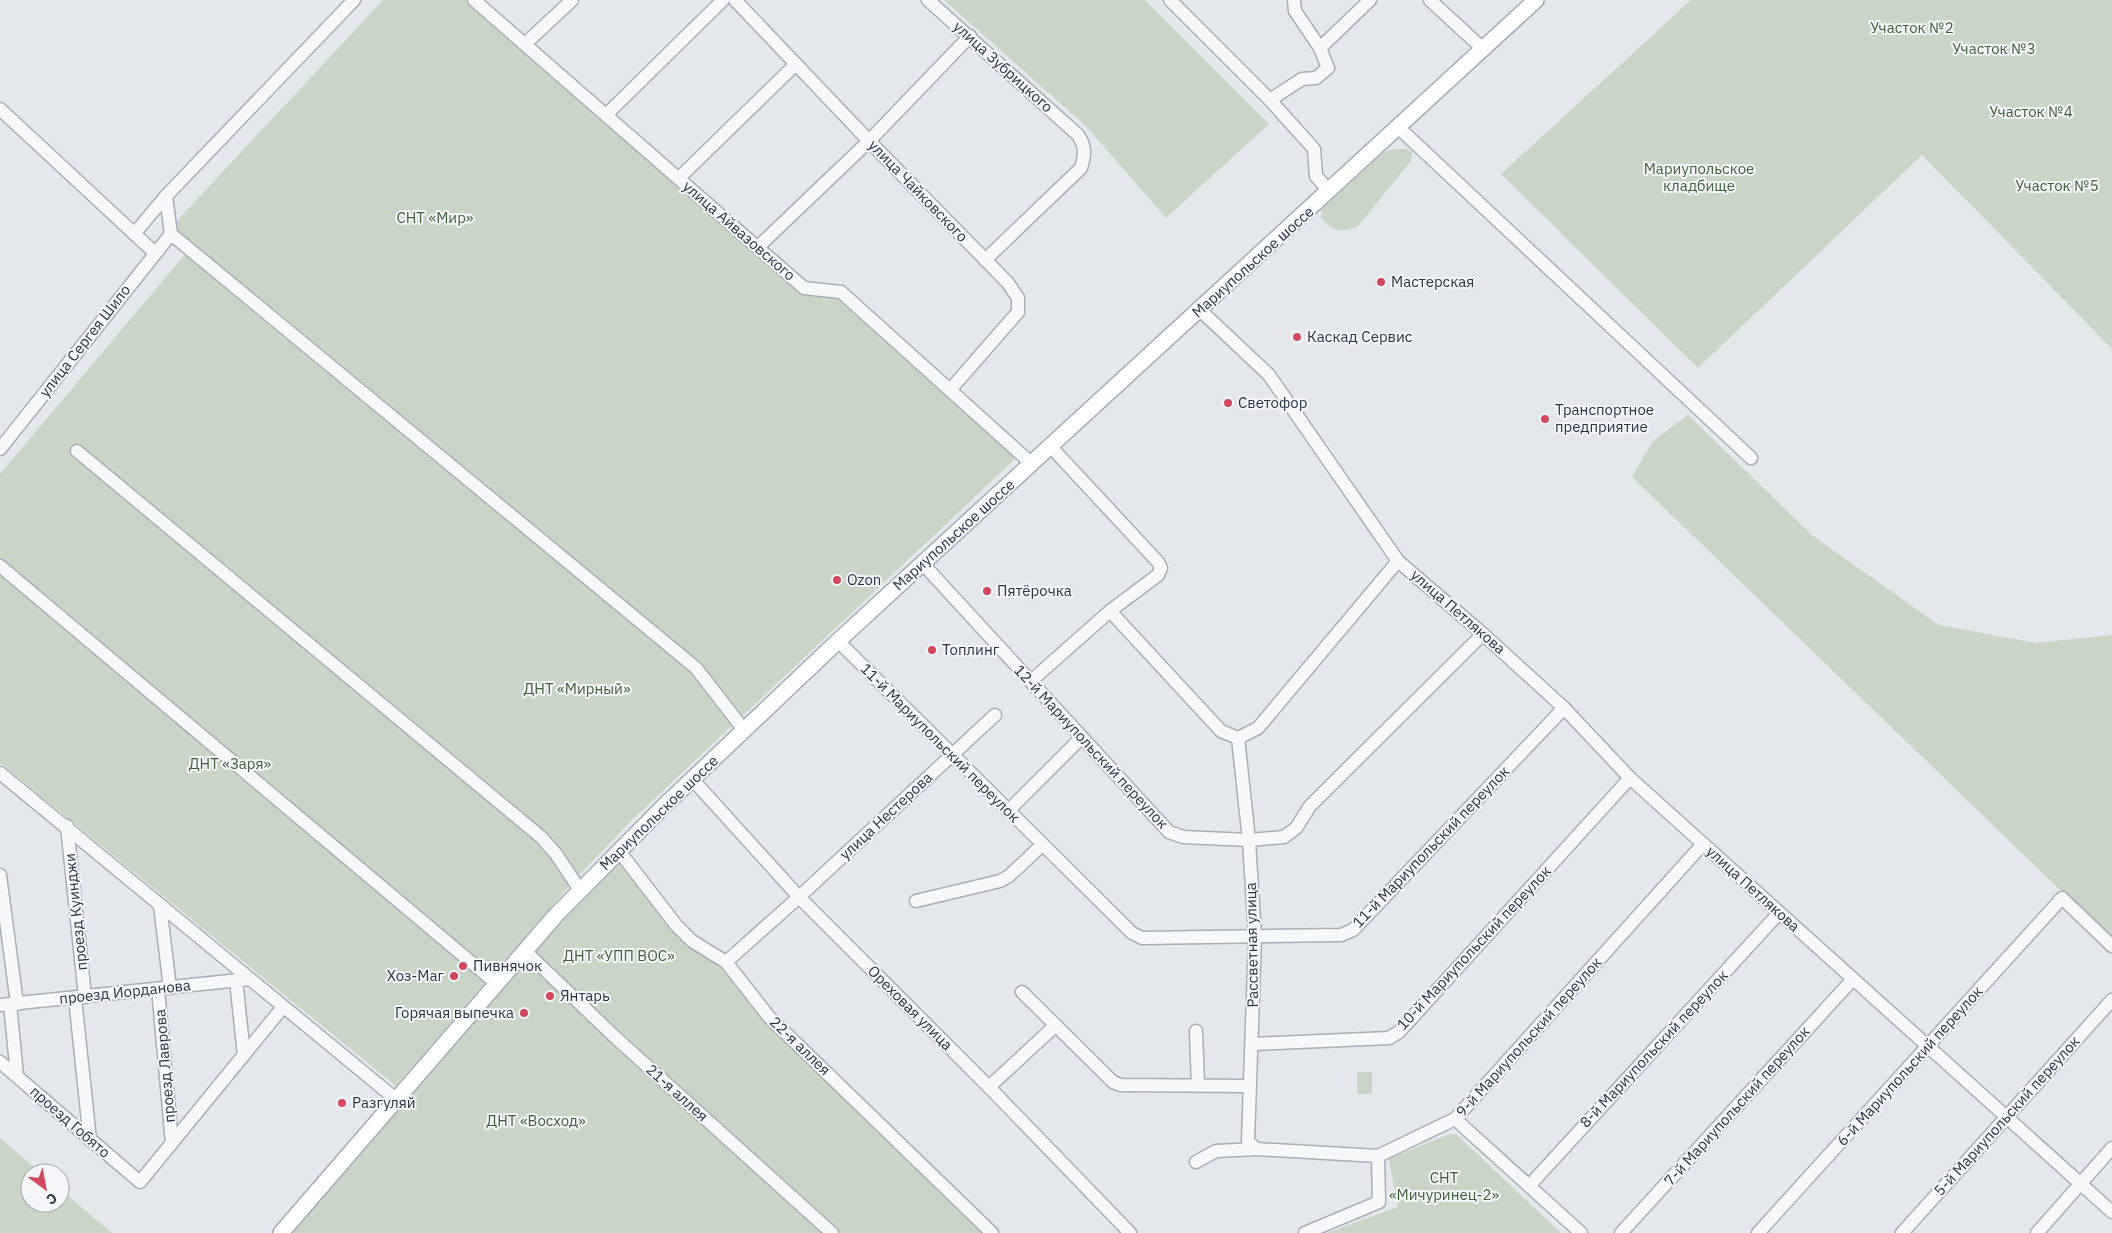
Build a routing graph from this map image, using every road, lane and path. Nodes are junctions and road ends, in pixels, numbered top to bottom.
1 (354, 0) edge
2 (474, 0) edge
3 (572, 0) edge
4 (723, 0) edge
5 (735, 0) edge
6 (928, 0) edge
7 (1170, 0) edge
8 (1294, 0) edge
9 (1370, 0) edge
10 (1430, 0) edge
11 (1536, 0) edge
12 (970, 36) junction
13 (525, 44) junction
14 (1320, 48) junction
15 (1483, 49) junction
16 (796, 64) junction
17 (1270, 100) junction
18 (0, 109) edge
19 (606, 114) junction
20 (1399, 128) junction
21 (869, 141) junction
22 (679, 178) junction
23 (1329, 192) junction
24 (166, 196) junction
25 (134, 234) junction
26 (171, 234) junction
27 (758, 247) junction
28 (155, 254) junction
29 (986, 260) junction
30 (1200, 310) junction
31 (950, 390) junction
32 (1051, 447) junction
33 (0, 449) edge
34 (77, 451) dead end
35 (1751, 458) dead end
36 (1032, 464) junction
37 (1398, 561) junction
38 (923, 564) junction
39 (0, 566) edge
40 (1110, 611) junction
41 (1484, 634) junction
42 (838, 641) junction
43 (1031, 682) junction
44 (1564, 708) junction
45 (995, 715) dead end
46 (744, 730) junction
47 (1081, 738) junction
48 (1238, 738) junction
49 (952, 755) junction
50 (1630, 778) junction
51 (693, 780) junction
52 (1, 781) edge
53 (1008, 811) junction
54 (67, 826) junction
55 (1250, 840) junction
56 (1703, 844) junction
57 (1042, 845) junction
58 (619, 851) junction
59 (0, 875) edge
60 (580, 890) junction
61 (799, 897) junction
62 (916, 901) dead end
63 (160, 905) junction
64 (1779, 912) junction
65 (1255, 937) junction
66 (2112, 946) edge
67 (525, 951) junction
68 (726, 962) junction
69 (243, 979) junction
70 (1853, 979) junction
71 (497, 984) junction
72 (164, 988) junction
73 (1022, 992) dead end
74 (80, 997) junction
75 (2112, 1000) edge
76 (9, 1004) edge
77 (283, 1006) junction
78 (1056, 1026) junction
79 (1196, 1031) dead end
80 (1252, 1044) junction
81 (1928, 1046) junction
82 (244, 1055) junction
83 (0, 1062) edge
84 (17, 1075) junction
85 (1198, 1085) junction
86 (1250, 1086) junction
87 (989, 1088) junction
88 (397, 1100) junction
89 (2006, 1117) junction
90 (1455, 1119) junction
91 (90, 1140) junction
92 (172, 1143) junction
93 (2112, 1148) edge
94 (1256, 1149) junction
95 (1378, 1156) junction
96 (1196, 1162) dead end
97 (2080, 1184) junction
98 (1529, 1186) junction
99 (2112, 1212) edge
100 (281, 1233) edge
101 (832, 1233) edge
102 (992, 1233) edge
103 (1130, 1233) edge
104 (1305, 1233) edge
105 (1581, 1233) edge
106 (1621, 1233) edge
107 (1758, 1233) edge
108 (1902, 1233) edge
109 (2037, 1233) edge

1 - 24 street
2 - 13 street, улица Айвазовского
3 - 13 street
4 - 19 street
5 - 16 street, улица Чайковского
6 - 12 street, улица Зубрицкого
7 - 17 street
8 - 14 street
9 - 14 street
10 - 15 street
11 - 15 main road, Мариупольское шоссе
12 - 21 street
12 - 29 street, улица Зубрицкого
13 - 19 street, улица Айвазовского
14 - 17 street
15 - 20 main road, Мариупольское шоссе
16 - 21 street, улица Чайковского
16 - 22 street
17 - 23 street
18 - 25 street
19 - 22 street, улица Айвазовского
20 - 23 main road, Мариупольское шоссе
20 - 35 street
21 - 27 street
21 - 29 street, улица Чайковского
22 - 27 street, улица Айвазовского
23 - 30 main road, Мариупольское шоссе
24 - 25 street
24 - 26 street
25 - 28 street
26 - 28 street, улица Сергея Шило
26 - 46 street
27 - 31 street, улица Айвазовского
28 - 33 street, улица Сергея Шило
29 - 31 street, улица Чайковского
30 - 32 main road, Мариупольское шоссе
30 - 37 street, улица Петлякова
31 - 36 street, улица Айвазовского
32 - 36 main road, Мариупольское шоссе
32 - 40 street
34 - 60 street
36 - 38 main road, Мариупольское шоссе
37 - 41 street, улица Петлякова
37 - 48 street
38 - 42 main road, Мариупольское шоссе
38 - 43 street, 12-й Мариупольский переулок
39 - 71 street
40 - 43 street
40 - 48 street
41 - 44 street, улица Петлякова
41 - 55 street, 12-й Мариупольский переулок
42 - 46 main road, Мариупольское шоссе
42 - 49 street, 11-й Мариупольский переулок
43 - 47 street, 12-й Мариупольский переулок
44 - 50 street, улица Петлякова
44 - 65 street, 11-й Мариупольский переулок
45 - 49 street, улица Нестерова
46 - 51 main road, Мариупольское шоссе
47 - 53 street
47 - 55 street, 12-й Мариупольский переулок
48 - 55 street, Рассветная улица
49 - 53 street, 11-й Мариупольский переулок
49 - 61 street, улица Нестерова
50 - 56 street, улица Петлякова
50 - 80 street, 10-й Мариупольский переулок
51 - 58 main road, Мариупольское шоссе
51 - 61 street, Ореховая улица
52 - 54 street
53 - 57 street, 11-й Мариупольский переулок
54 - 63 street
54 - 74 street, проезд Куинджи
55 - 65 street, Рассветная улица
56 - 64 street, улица Петлякова
56 - 90 street, 9-й Мариупольский переулок
57 - 62 street
57 - 65 street, 11-й Мариупольский переулок
58 - 60 main road, Мариупольское шоссе
58 - 68 street, 22-я аллея
59 - 76 street
60 - 67 main road, Мариупольское шоссе
61 - 68 street, улица Нестерова
61 - 87 street, Ореховая улица
63 - 69 street
63 - 72 street, проезд Лаврова
64 - 70 street, улица Петлякова
64 - 98 street, 8-й Мариупольский переулок
65 - 80 street, Рассветная улица
66 - 81 street, 6-й Мариупольский переулок
67 - 71 main road, Мариупольское шоссе
67 - 101 street, 21-я аллея
68 - 102 street, 22-я аллея
69 - 72 street, проезд Иорданова
69 - 77 street
69 - 82 street
70 - 81 street, улица Петлякова
70 - 106 street, 7-й Мариупольский переулок
71 - 88 main road, Мариупольское шоссе
72 - 74 street, проезд Иорданова
72 - 92 street, проезд Лаврова
73 - 78 street
74 - 76 street, проезд Иорданова
74 - 91 street, проезд Куинджи
75 - 89 street, 5-й Мариупольский переулок
76 - 84 street
77 - 82 street
77 - 88 street
78 - 85 street
78 - 87 street
79 - 85 street
80 - 86 street, Рассветная улица
81 - 89 street, улица Петлякова
81 - 107 street, 6-й Мариупольский переулок
82 - 92 street
83 - 84 street, проезд Гобято
84 - 91 street, проезд Гобято
85 - 86 street
86 - 94 street, Рассветная улица
87 - 103 street, Ореховая улица
88 - 100 main road, Мариупольское шоссе
89 - 97 street, улица Петлякова
89 - 108 street, 5-й Мариупольский переулок
90 - 95 street, 9-й Мариупольский переулок
90 - 98 street
91 - 92 street, проезд Гобято
93 - 97 street
94 - 95 street, 9-й Мариупольский переулок
94 - 96 street, 9-й Мариупольский переулок
95 - 104 street
97 - 99 street, улица Петлякова
97 - 109 street
98 - 105 street

